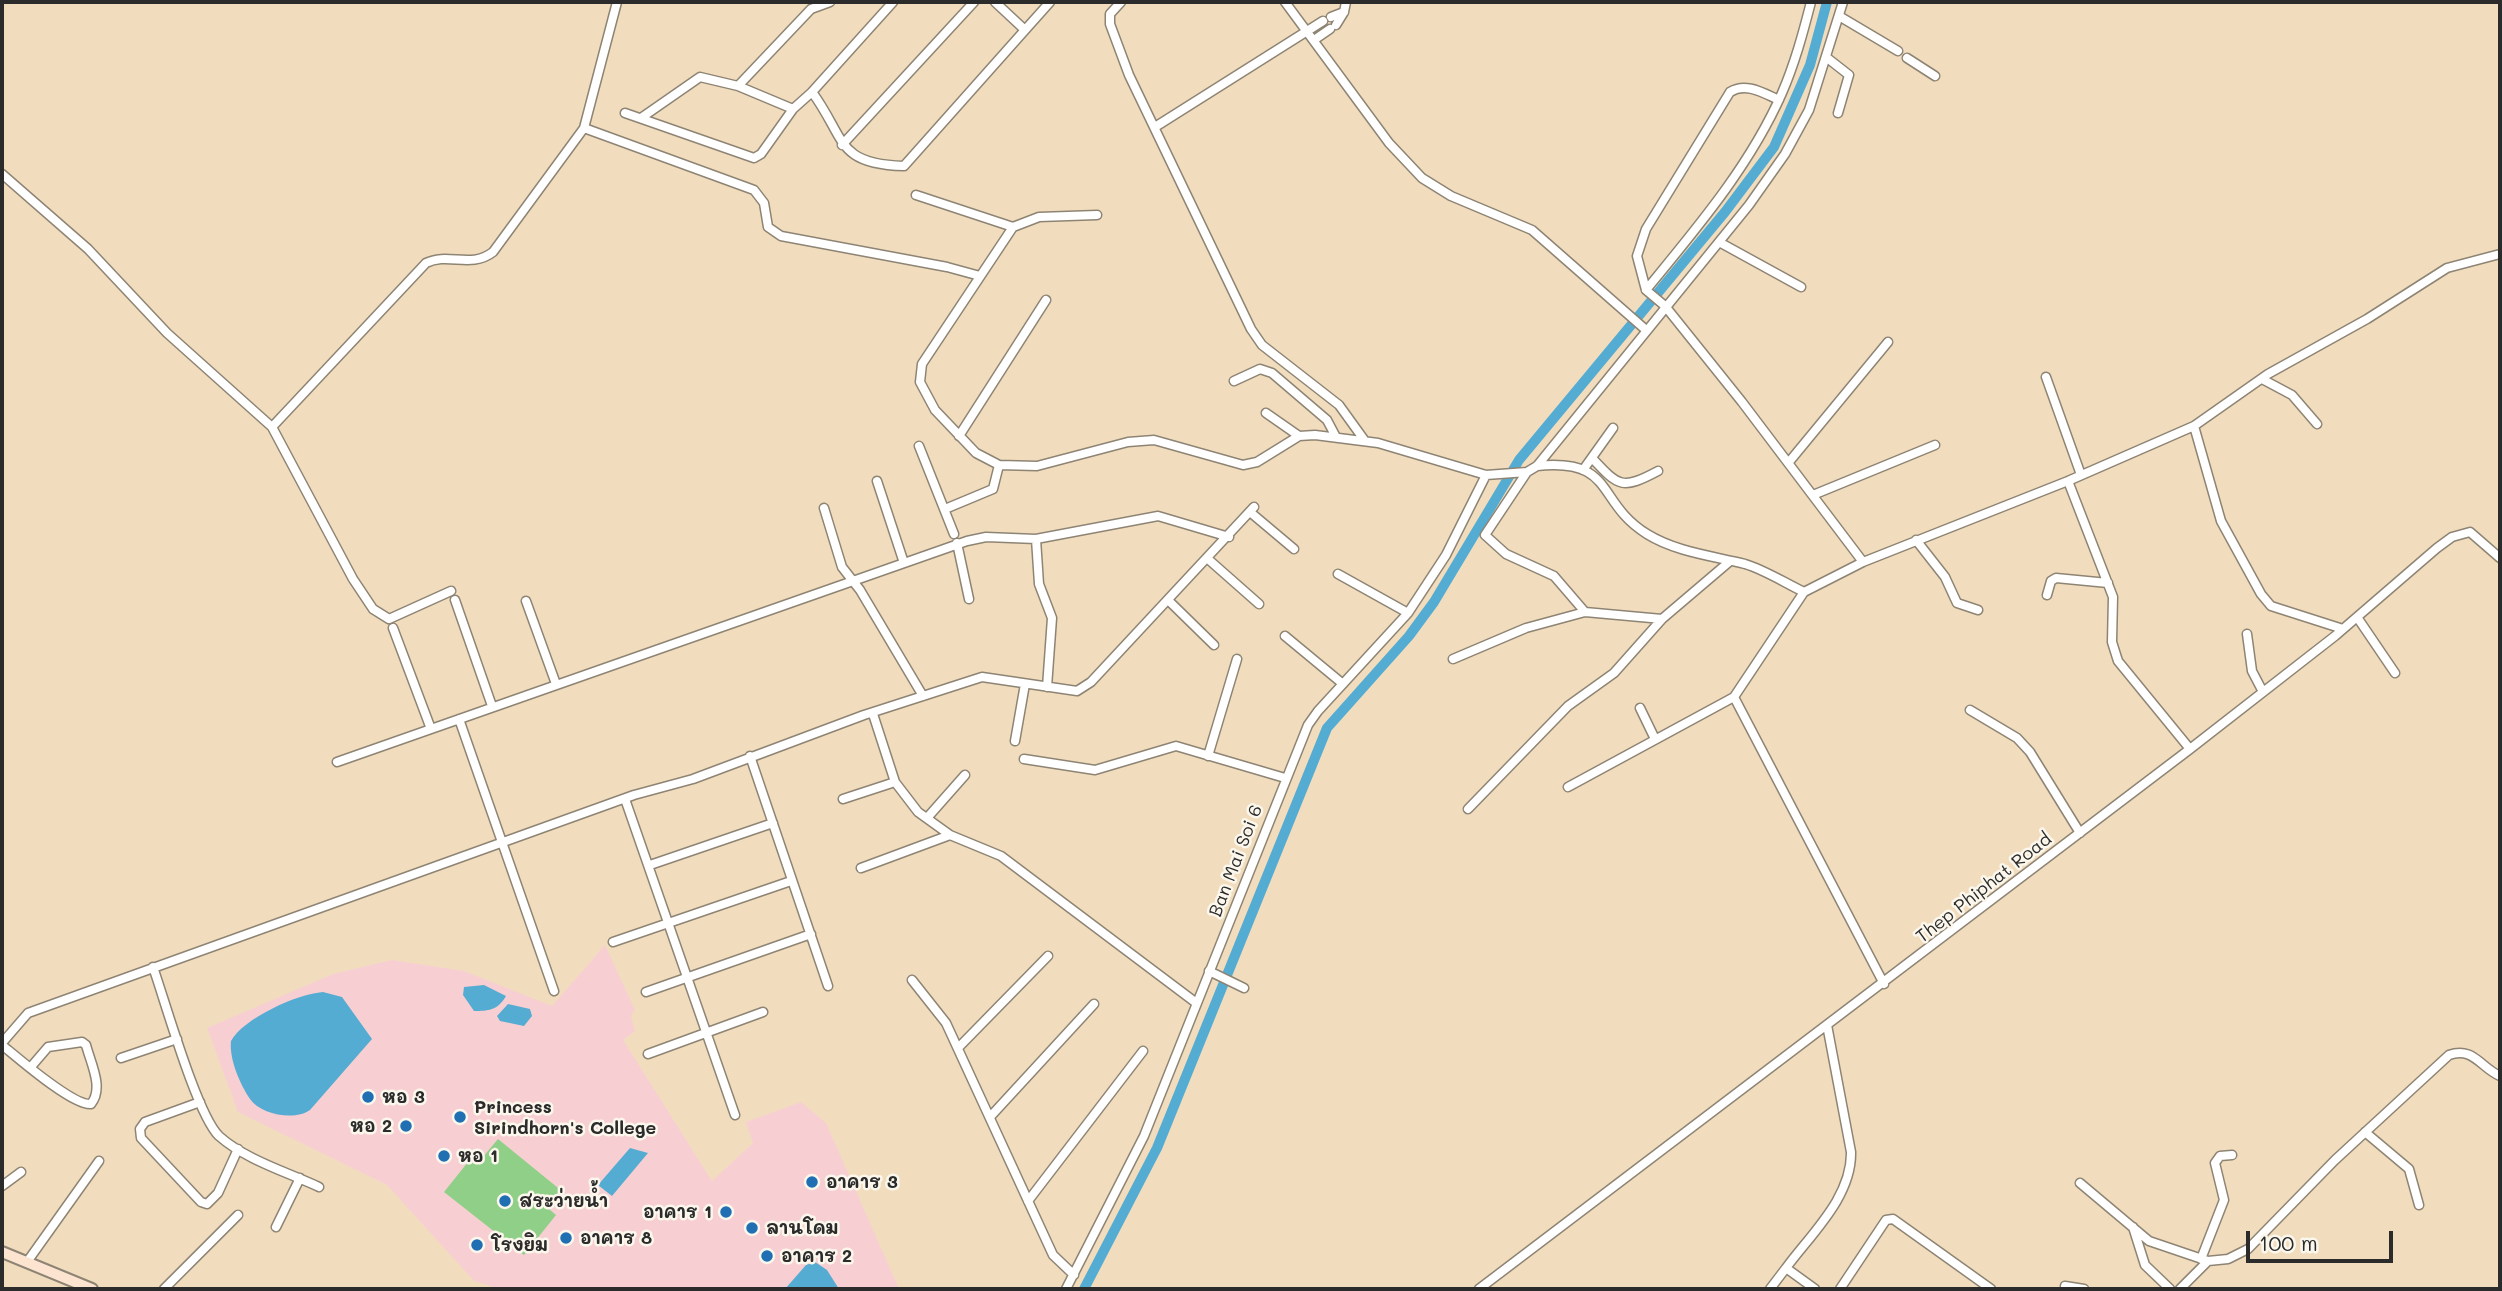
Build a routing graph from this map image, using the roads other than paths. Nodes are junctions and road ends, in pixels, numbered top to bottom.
1 (617, 2) edge
2 (830, 2) edge
3 (893, 2) edge
4 (974, 2) edge
5 (995, 2) edge
6 (1050, 2) edge
7 (1121, 2) edge
8 (1285, 2) edge
9 (1346, 2) edge
10 (1811, 2) edge
11 (1843, 2) edge
12 (1839, 16) junction
13 (1330, 23) junction
14 (1025, 30) junction
15 (1307, 31) junction
16 (1314, 40) junction
17 (1898, 51) dead end
18 (1826, 57) junction
19 (1907, 58) dead end
20 (1935, 76) dead end
21 (738, 86) junction
22 (812, 92) junction
23 (1779, 100) junction
24 (793, 109) junction
25 (625, 113) dead end
26 (1838, 113) dead end
27 (641, 118) junction
28 (1155, 127) junction
29 (584, 128) junction
30 (842, 145) junction
31 (2, 174) edge
32 (916, 195) dead end
33 (1097, 215) dead end
34 (1013, 227) junction
35 (1719, 242) junction
36 (2500, 254) edge
37 (980, 276) junction
38 (1801, 287) dead end
39 (1647, 291) junction
40 (1046, 300) dead end
41 (1663, 305) junction
42 (1646, 330) junction
43 (1888, 342) dead end
44 (2046, 377) dead end
45 (2262, 379) junction
46 (1234, 381) dead end
47 (1266, 413) dead end
48 (2317, 424) dead end
49 (2194, 426) junction
50 (272, 427) junction
51 (1613, 428) dead end
52 (959, 436) junction
53 (1299, 436) junction
54 (1336, 437) junction
55 (1365, 441) junction
56 (1935, 445) dead end
57 (919, 446) dead end
58 (1592, 458) junction
59 (1789, 462) junction
60 (999, 465) junction
61 (1537, 466) junction
62 (1583, 470) junction
63 (1658, 471) dead end
64 (1527, 472) junction
65 (1486, 475) junction
66 (2081, 475) junction
67 (877, 481) dead end
68 (2068, 481) junction
69 (1813, 495) junction
70 (824, 508) dead end
71 (945, 509) junction
72 (954, 534) dead end
73 (1229, 537) junction
74 (1036, 539) junction
75 (1916, 540) junction
76 (957, 544) junction
77 (1294, 549) dead end
78 (2500, 558) edge
79 (1208, 559) junction
80 (904, 562) junction
81 (1729, 562) junction
82 (1863, 562) junction
83 (1338, 574) dead end
84 (853, 582) junction
85 (2108, 583) junction
86 (452, 591) dead end
87 (1804, 592) junction
88 (2047, 595) dead end
89 (969, 599) dead end
90 (455, 600) dead end
91 (526, 601) dead end
92 (1169, 601) junction
93 (1259, 604) dead end
94 (1978, 610) dead end
95 (1585, 612) junction
96 (1408, 613) junction
97 (2357, 617) junction
98 (1662, 619) junction
99 (393, 628) dead end
100 (2343, 629) junction
101 (2247, 634) dead end
102 (1285, 636) dead end
103 (1214, 645) dead end
104 (1237, 659) dead end
105 (1453, 659) dead end
106 (2395, 673) dead end
107 (556, 684) junction
108 (1025, 684) junction
109 (1343, 684) junction
110 (1047, 687) junction
111 (2263, 692) junction
112 (923, 696) junction
113 (1734, 697) junction
114 (492, 706) junction
115 (1640, 708) dead end
116 (1970, 710) dead end
117 (873, 714) junction
118 (459, 719) junction
119 (431, 729) junction
120 (1655, 739) junction
121 (1015, 741) dead end
122 (2190, 749) junction
123 (750, 756) junction
124 (1209, 756) junction
125 (1024, 759) dead end
126 (337, 762) dead end
127 (965, 775) dead end
128 (1285, 778) junction
129 (895, 782) junction
130 (1568, 787) dead end
131 (625, 799) junction
132 (843, 799) dead end
133 (1468, 809) dead end
134 (926, 818) junction
135 (773, 823) junction
136 (2080, 833) junction
137 (950, 835) junction
138 (502, 842) junction
139 (650, 865) junction
140 (861, 868) dead end
141 (791, 881) junction
142 (669, 923) junction
143 (811, 934) junction
144 (613, 942) dead end
145 (1048, 956) dead end
146 (153, 967) junction
147 (1213, 973) junction
148 (688, 976) junction
149 (912, 980) dead end
150 (1884, 984) junction
151 (828, 986) dead end
152 (1244, 988) dead end
153 (554, 991) dead end
154 (646, 992) dead end
155 (1195, 1002) junction
156 (1094, 1004) dead end
157 (763, 1012) dead end
158 (1827, 1026) junction
159 (708, 1033) junction
160 (177, 1039) junction
161 (2, 1044) edge
162 (958, 1048) junction
163 (1143, 1051) dead end
164 (648, 1054) dead end
165 (121, 1058) dead end
166 (30, 1068) junction
167 (2500, 1076) edge
168 (200, 1102) junction
169 (735, 1115) dead end
170 (990, 1117) junction
171 (2365, 1132) junction
172 (238, 1149) junction
173 (2232, 1155) dead end
174 (99, 1161) dead end
175 (21, 1172) dead end
176 (300, 1178) junction
177 (2080, 1183) dead end
178 (2, 1186) edge
179 (319, 1187) dead end
180 (1028, 1201) junction
181 (2419, 1205) dead end
182 (238, 1215) dead end
183 (276, 1227) dead end
184 (2133, 1227) junction
185 (2, 1252) edge
186 (2204, 1260) junction
187 (27, 1262) junction
188 (1786, 1268) junction
189 (1074, 1275) junction
190 (2064, 1286) dead end
191 (92, 1289) edge
192 (164, 1289) edge
193 (1066, 1289) edge
194 (1479, 1289) edge
195 (1770, 1289) edge
196 (1815, 1289) edge
197 (1840, 1289) edge
198 (1991, 1289) edge
199 (2084, 1289) edge
200 (2170, 1289) edge
201 (2180, 1289) edge

1 - 29 street
2 - 21 street
3 - 22 street
4 - 30 street
5 - 14 street
6 - 14 street
7 - 28 street
8 - 15 street
9 - 13 street
10 - 23 street
11 - 12 street
12 - 17 street
12 - 18 street
13 - 15 street
13 - 16 street
14 - 30 street
15 - 16 street
15 - 28 street
16 - 42 street
18 - 26 street
18 - 35 street
19 - 20 street
21 - 24 street
21 - 27 street
22 - 24 street
22 - 30 street
23 - 39 street
23 - 39 street
24 - 27 street
25 - 27 street
28 - 55 street
29 - 37 street
29 - 50 street
31 - 50 street
32 - 34 street
33 - 34 street
34 - 37 street
35 - 38 street
35 - 41 street
36 - 45 street
37 - 52 street
39 - 41 street
40 - 52 street
41 - 42 street
41 - 59 street
42 - 61 street
43 - 59 street
44 - 66 street
45 - 48 street
45 - 49 street
46 - 54 street
47 - 53 street
49 - 66 street
49 - 100 street
50 - 86 street
51 - 58 street
52 - 60 street
53 - 54 street
53 - 60 street
54 - 55 street
55 - 65 street
56 - 69 street
57 - 71 street
58 - 62 street
58 - 63 street
59 - 69 street
60 - 71 street
61 - 62 street
61 - 64 street
62 - 81 street
64 - 65 street
64 - 95 street
65 - 96 street, Ban Mai Soi 6
66 - 68 street
67 - 80 street
68 - 75 street
68 - 85 street
69 - 82 street
70 - 84 street
71 - 72 street
73 - 74 street
73 - 77 street
73 - 79 street
74 - 76 street
74 - 110 street
75 - 82 street
75 - 94 street
76 - 80 street
76 - 89 street
78 - 97 street, Thep Phiphat Road
79 - 92 street
79 - 93 street
80 - 84 street
81 - 87 street
81 - 98 street
82 - 87 street
83 - 96 street
84 - 107 street
84 - 112 street
85 - 88 street
85 - 122 street
87 - 113 street
90 - 114 street
91 - 107 street
92 - 103 street
92 - 110 street
95 - 98 street
95 - 105 street
96 - 109 street, Ban Mai Soi 6
97 - 100 street, Thep Phiphat Road
97 - 106 street
98 - 133 street
99 - 119 street
100 - 111 street, Thep Phiphat Road
101 - 111 street
102 - 109 street
104 - 124 street
107 - 114 street
108 - 110 street
108 - 112 street
108 - 121 street
109 - 128 street, Ban Mai Soi 6
111 - 122 street, Thep Phiphat Road
112 - 117 street
113 - 120 street
113 - 150 street
114 - 118 street
115 - 120 street
116 - 136 street
117 - 123 street
117 - 129 street
118 - 119 street
118 - 138 street
119 - 126 street
120 - 130 street
122 - 136 street, Thep Phiphat Road
123 - 131 street
123 - 135 street
124 - 125 street
124 - 128 street
127 - 134 street
128 - 147 street, Ban Mai Soi 6
129 - 132 street
129 - 134 street
131 - 138 street
131 - 139 street
134 - 137 street
135 - 139 street
135 - 141 street
136 - 150 street, Thep Phiphat Road
137 - 140 street
137 - 155 street
138 - 146 street
138 - 153 street
139 - 142 street
141 - 142 street
141 - 143 street
142 - 144 street
142 - 148 street
143 - 148 street
143 - 151 street
145 - 162 street
146 - 160 street
146 - 161 street
147 - 152 street
147 - 155 street, Ban Mai Soi 6
148 - 154 street
148 - 159 street
149 - 162 street
150 - 158 street, Thep Phiphat Road
155 - 189 street, Ban Mai Soi 6
156 - 170 street
157 - 159 street
158 - 188 street
158 - 194 street, Thep Phiphat Road
159 - 164 street
159 - 169 street
160 - 165 street
160 - 168 street
161 - 166 street
162 - 170 street
163 - 180 street
166 - 166 street
167 - 171 street
168 - 172 street
168 - 172 street
170 - 180 street
171 - 181 street
171 - 186 street
172 - 176 street
173 - 186 street
174 - 187 street
175 - 178 street
176 - 179 street
176 - 183 street
177 - 184 street
180 - 189 street
182 - 192 street
184 - 186 street
184 - 200 street
185 - 187 main road
186 - 201 street
187 - 191 main road
188 - 195 street
188 - 196 street
189 - 193 street, Ban Mai Soi 6
190 - 199 street
197 - 198 street

